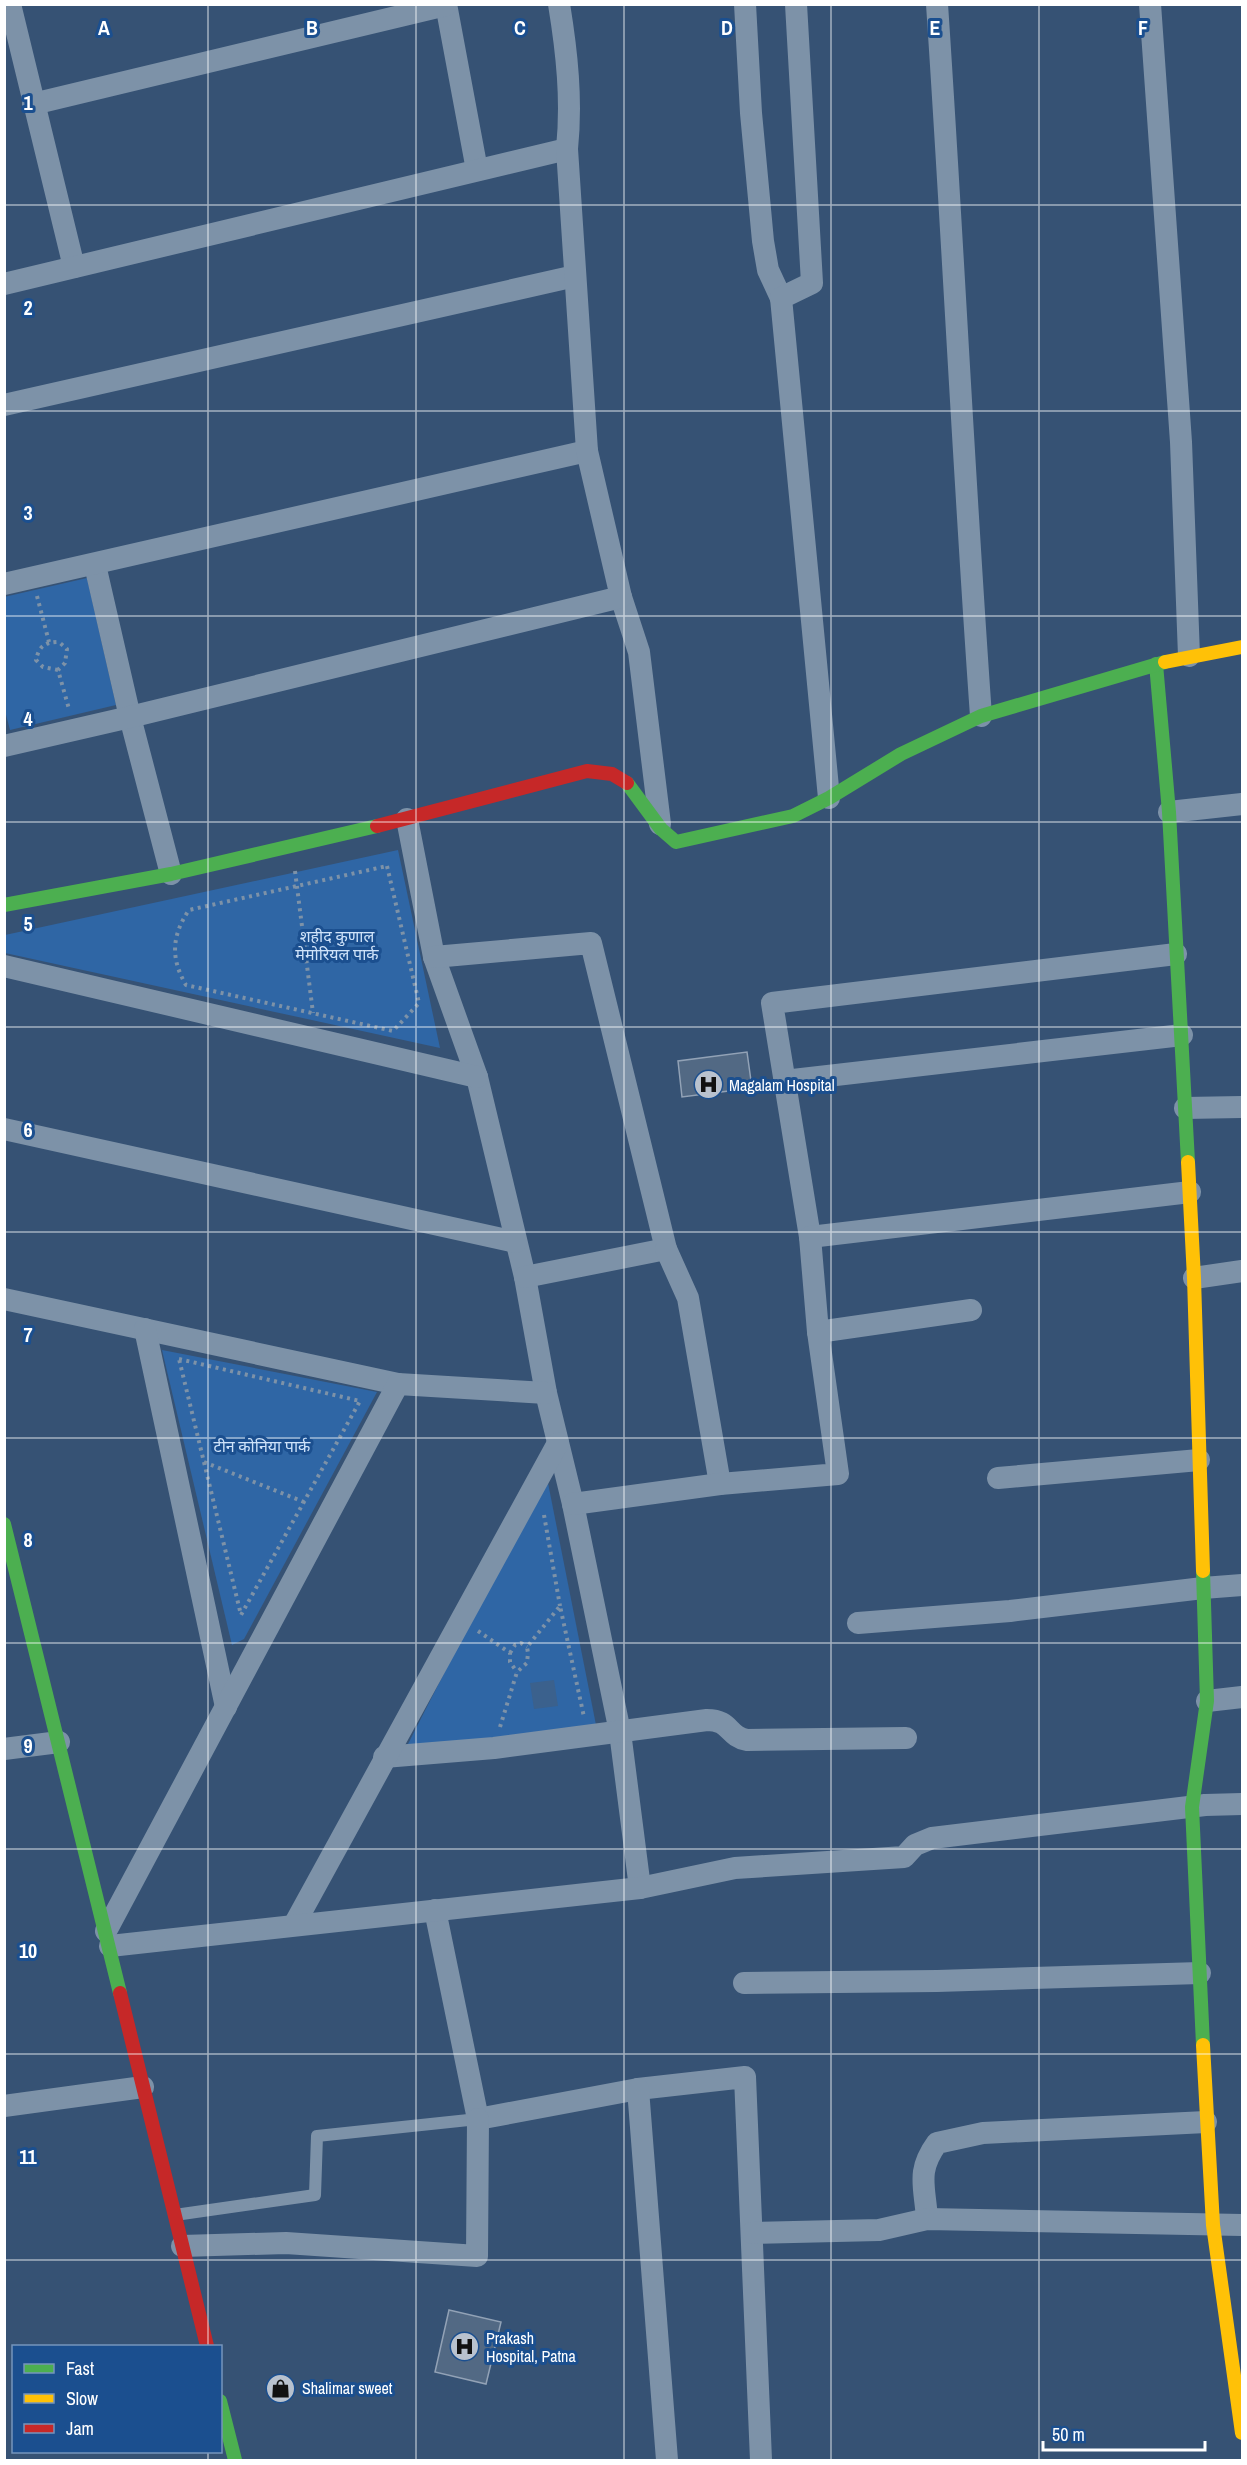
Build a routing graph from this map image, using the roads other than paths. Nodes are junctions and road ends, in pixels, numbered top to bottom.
1 (10, 4) edge
2 (559, 4) edge
3 (745, 4) edge
4 (796, 4) edge
5 (937, 4) edge
6 (1150, 4) edge
7 (446, 5) edge
8 (33, 104) junction
9 (567, 149) junction
10 (477, 170) junction
11 (74, 267) junction
12 (575, 276) junction
13 (4, 284) edge
14 (781, 298) junction
15 (4, 405) edge
16 (587, 451) junction
17 (95, 565) junction
18 (4, 584) edge
19 (621, 597) junction
20 (1242, 647) edge
21 (1190, 656) junction
22 (1156, 664) junction
23 (981, 716) junction
24 (130, 717) junction
25 (4, 746) edge
26 (829, 798) junction
27 (1242, 804) edge
28 (1169, 812) junction
29 (407, 819) junction
30 (661, 829) junction
31 (171, 874) junction
32 (4, 905) edge
33 (1176, 954) junction
34 (434, 957) junction
35 (4, 966) edge
36 (1182, 1035) junction
37 (477, 1077) junction
38 (784, 1081) junction
39 (1242, 1107) edge
40 (1185, 1108) junction
41 (4, 1129) edge
42 (1190, 1192) junction
43 (810, 1237) junction
44 (516, 1242) junction
45 (666, 1249) junction
46 (1242, 1271) edge
47 (525, 1277) junction
48 (1194, 1278) junction
49 (4, 1299) edge
50 (971, 1310) dead end
51 (145, 1329) junction
52 (819, 1332) junction
53 (398, 1384) junction
54 (546, 1393) junction
55 (558, 1443) junction
56 (1199, 1460) junction
57 (998, 1478) dead end
58 (720, 1484) junction
59 (573, 1504) junction
60 (4, 1524) edge
61 (1242, 1585) edge
62 (1203, 1588) junction
63 (858, 1623) dead end
64 (1242, 1698) edge
65 (1206, 1701) junction
66 (226, 1707) junction
67 (620, 1732) junction
68 (906, 1738) dead end
69 (59, 1742) junction
70 (4, 1749) edge
71 (384, 1757) junction
72 (1242, 1804) edge
73 (1192, 1807) junction
74 (640, 1888) junction
75 (435, 1910) junction
76 (294, 1925) junction
77 (108, 1938) junction
78 (1200, 1973) junction
79 (744, 1983) dead end
80 (142, 2087) junction
81 (638, 2089) junction
82 (4, 2106) edge
83 (478, 2119) junction
84 (1206, 2122) junction
85 (174, 2216) junction
86 (927, 2219) junction
87 (1242, 2224) edge
88 (1213, 2225) junction
89 (752, 2232) junction
90 (182, 2246) junction
91 (207, 2345) edge
92 (222, 2409) edge
93 (1242, 2433) edge
94 (235, 2460) edge
95 (667, 2460) edge
96 (761, 2460) edge

1 - 8 street
2 - 9 street
3 - 14 street
4 - 14 street
5 - 23 street
6 - 21 street
7 - 8 street
7 - 10 street
8 - 11 street
9 - 10 street
9 - 12 street
10 - 11 street
11 - 13 street
12 - 15 street
12 - 16 street
14 - 26 street
16 - 17 street
16 - 19 street
17 - 18 street
17 - 24 street
19 - 24 street
19 - 30 street
20 - 21 street
21 - 22 street
22 - 23 street
22 - 28 street
23 - 26 street
24 - 25 street
24 - 31 street
26 - 30 street
27 - 28 street
28 - 33 street
29 - 30 street
29 - 31 street
29 - 34 street
31 - 32 street
33 - 36 street
33 - 38 street
34 - 37 street
34 - 45 street
35 - 37 street
36 - 38 street
36 - 40 street
37 - 44 street
38 - 43 street
39 - 40 street
40 - 42 street
41 - 44 street
42 - 43 street
42 - 48 street
43 - 52 street
44 - 47 street
45 - 47 street
45 - 58 street
46 - 48 street
47 - 54 street
48 - 56 street
49 - 51 street
50 - 52 street
51 - 53 street
51 - 66 street
52 - 58 street
53 - 54 street
53 - 66 street
54 - 55 street
55 - 59 street
55 - 71 street
56 - 57 street
56 - 62 street
58 - 59 street
59 - 67 street
60 - 69 street
61 - 62 street
62 - 63 street
62 - 65 street
64 - 65 street
65 - 73 street
66 - 77 street
67 - 68 street
67 - 71 street
67 - 74 street
69 - 70 street
69 - 77 street
71 - 76 street
72 - 73 street
73 - 74 street
73 - 78 street
74 - 75 street
75 - 76 street
75 - 83 street
76 - 77 street
77 - 80 street
78 - 79 street
78 - 84 street
80 - 82 street
80 - 85 street
81 - 83 street
81 - 89 street
81 - 95 street
83 - 85 lane
83 - 90 street
84 - 86 street
84 - 88 street
85 - 90 street
86 - 88 street
86 - 89 street
87 - 88 street
88 - 93 street
89 - 96 street
90 - 91 street
92 - 94 street

